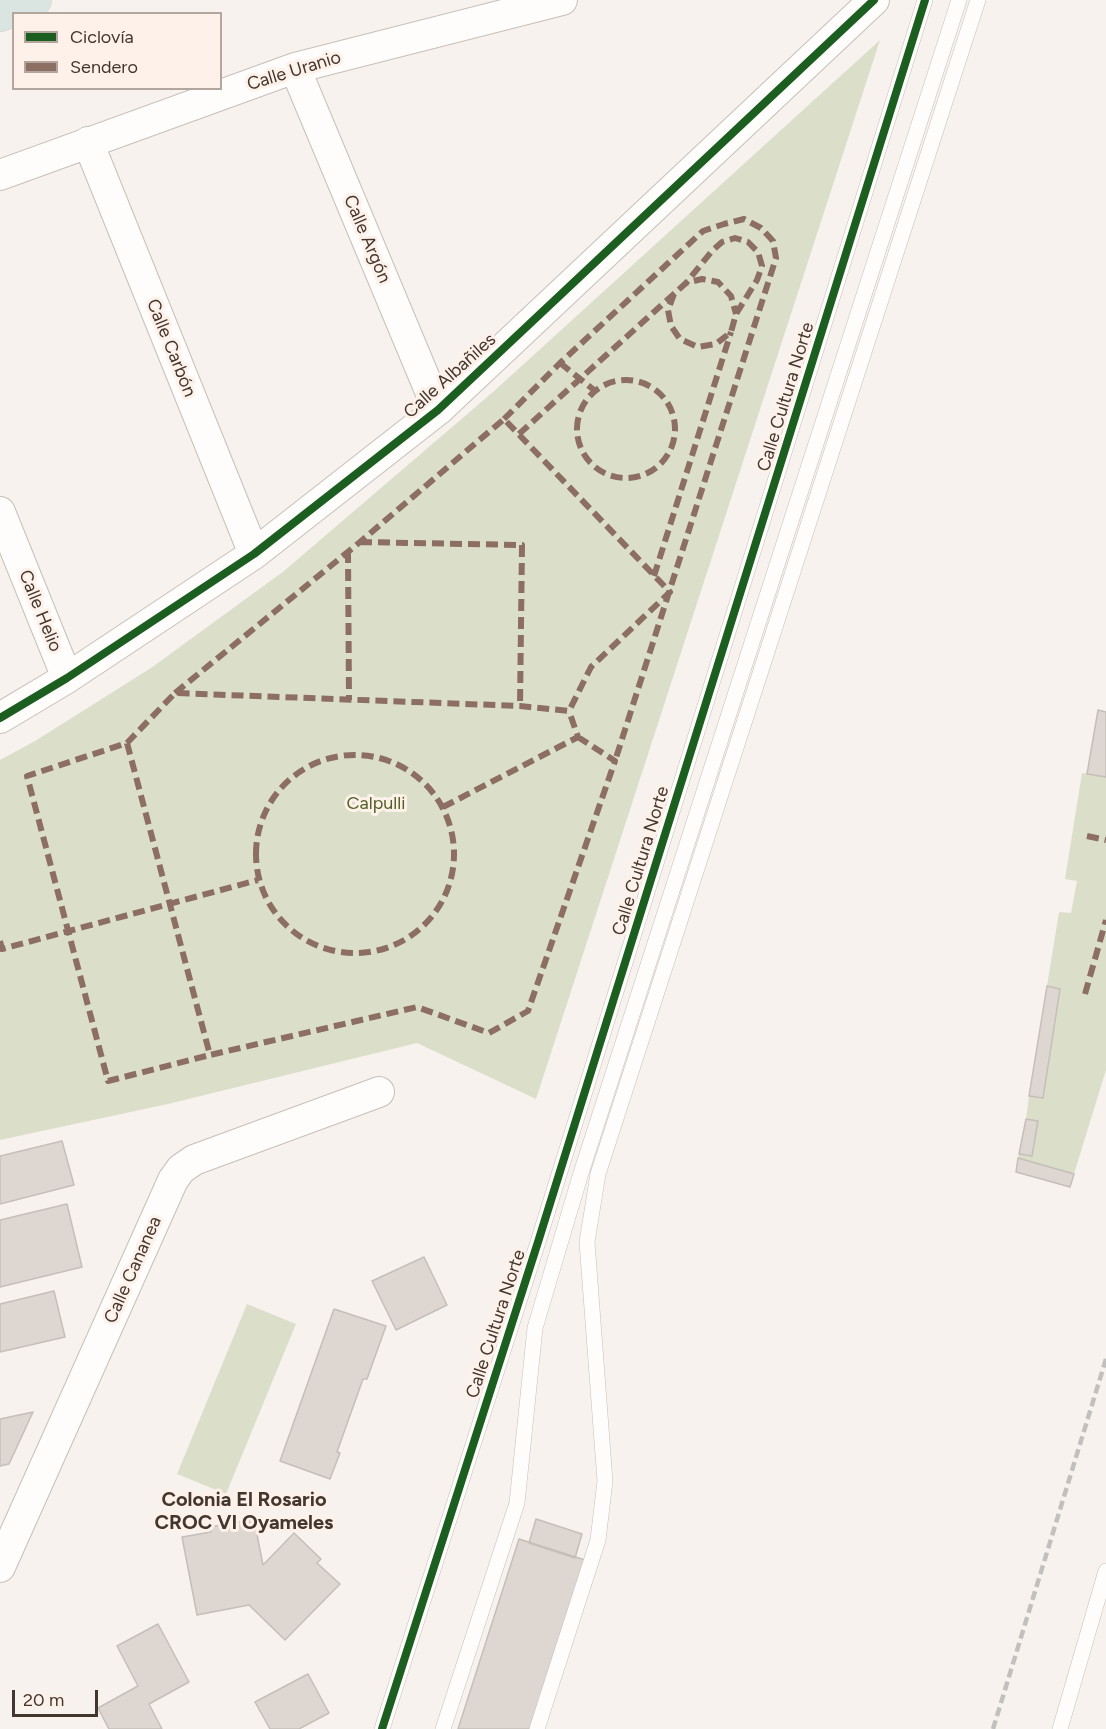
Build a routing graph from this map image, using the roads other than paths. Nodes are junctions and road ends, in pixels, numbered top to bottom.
1 (35, 0) edge
2 (562, 0) edge
3 (874, 0) edge
4 (925, 0) edge
5 (959, 0) edge
6 (978, 0) edge
7 (0, 15) edge
8 (295, 68) junction
9 (88, 142) junction
10 (0, 175) edge
11 (438, 410) junction
12 (0, 512) edge
13 (254, 554) junction
14 (67, 678) junction
15 (0, 718) edge
16 (379, 1092) dead end
17 (0, 1567) edge
18 (1106, 1571) edge
19 (382, 1729) edge
20 (443, 1729) edge
21 (537, 1729) edge
22 (1060, 1729) edge

1 - 7 main road
2 - 8 street, Calle Uranio
3 - 11 street, Calle Albañiles
4 - 19 lane, Calle Cultura Norte
5 - 20 lane
6 - 21 lane
8 - 9 street, Calle Uranio
8 - 11 street, Calle Argón
9 - 10 street, Calle Uranio
9 - 13 street, Calle Carbón
11 - 13 street, Calle Albañiles
12 - 14 street, Calle Helio
13 - 14 street, Calle Albañiles
14 - 15 street, Calle Albañiles
16 - 17 street, Calle Cananea
18 - 22 lane

